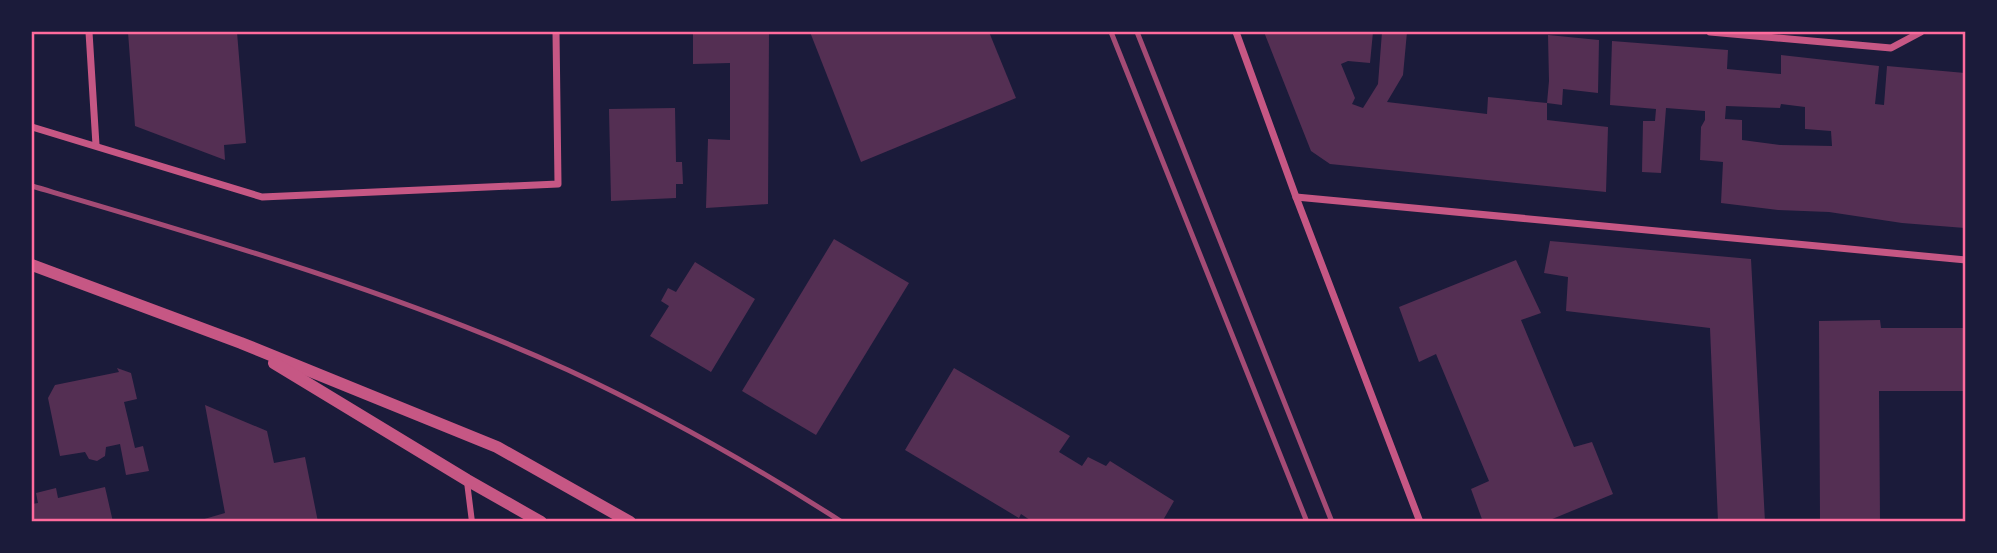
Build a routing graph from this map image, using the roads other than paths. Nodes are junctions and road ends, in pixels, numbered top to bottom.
1 (89, 32) edge
2 (556, 32) edge
3 (1236, 32) edge
4 (1710, 32) edge
5 (1921, 32) edge
6 (32, 127) edge
7 (96, 145) junction
8 (1296, 197) junction
9 (1965, 260) edge
10 (32, 265) edge
11 (241, 343) junction
12 (467, 480) junction
13 (472, 522) edge
14 (541, 522) edge
15 (630, 522) edge
16 (1420, 522) edge

1 - 7 street
2 - 7 street
3 - 8 street
4 - 5 street
6 - 7 street
8 - 9 street
8 - 16 street
10 - 11 street
11 - 12 street
11 - 15 street
12 - 13 street
12 - 14 street

